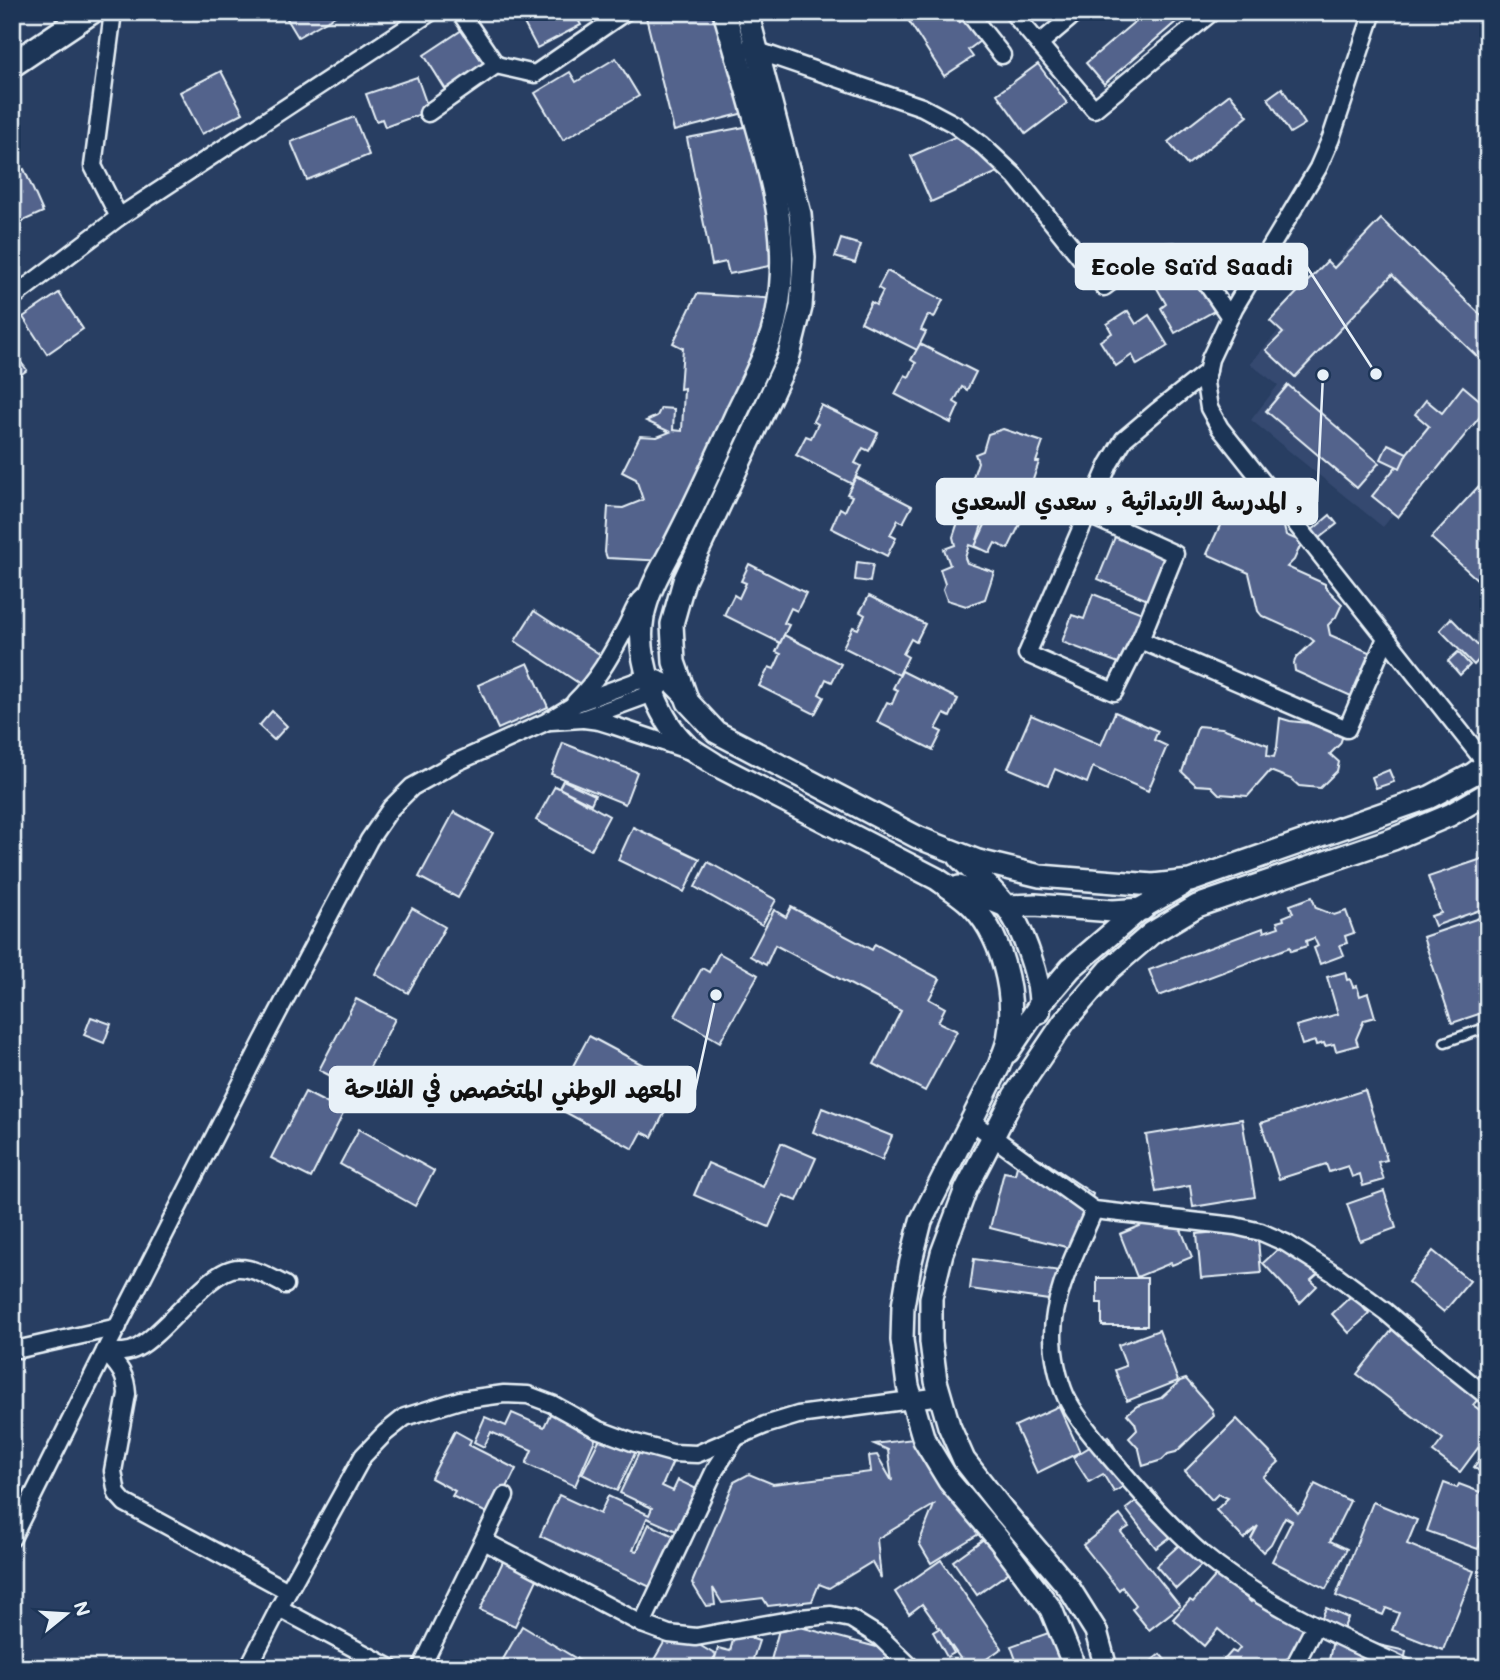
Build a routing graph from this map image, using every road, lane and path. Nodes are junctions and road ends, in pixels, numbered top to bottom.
1 (91, 12) edge
2 (113, 12) edge
3 (431, 12) edge
4 (460, 12) edge
5 (625, 12) edge
6 (724, 12) edge
7 (747, 12) edge
8 (968, 12) edge
9 (1012, 12) edge
10 (1077, 12) edge
11 (1212, 12) edge
12 (1373, 12) edge
13 (1193, 18) edge
14 (65, 20) edge
15 (733, 43) junction
16 (1039, 44) junction
17 (757, 50) junction
18 (1002, 55) dead end
19 (12, 65) edge
20 (496, 65) junction
21 (428, 113) dead end
22 (118, 217) junction
23 (12, 298) edge
24 (1230, 317) junction
25 (1208, 371) junction
26 (1087, 514) junction
27 (652, 590) junction
28 (1386, 638) junction
29 (1140, 640) junction
30 (674, 662) junction
31 (656, 685) junction
32 (688, 702) junction
33 (577, 713) junction
34 (701, 755) junction
35 (1487, 764) edge
36 (1488, 793) edge
37 (954, 851) junction
38 (937, 878) junction
39 (1190, 881) junction
40 (1006, 906) junction
41 (1197, 906) junction
42 (1140, 909) junction
43 (1041, 1003) junction
44 (1488, 1027) edge
45 (1445, 1042) dead end
46 (999, 1066) junction
47 (1027, 1076) junction
48 (971, 1121) junction
49 (993, 1136) junction
50 (1094, 1210) junction
51 (285, 1285) dead end
52 (118, 1326) junction
53 (12, 1345) edge
54 (105, 1351) junction
55 (941, 1396) junction
56 (1488, 1397) edge
57 (911, 1400) junction
58 (734, 1438) junction
59 (505, 1496) dead end
60 (12, 1538) edge
61 (484, 1541) junction
62 (288, 1591) junction
63 (279, 1608) junction
64 (642, 1624) junction
65 (1315, 1626) junction
66 (248, 1668) edge
67 (391, 1668) edge
68 (421, 1668) edge
69 (912, 1668) edge
70 (1073, 1668) edge
71 (1106, 1668) edge
72 (1293, 1668) edge
73 (1406, 1668) edge

1 - 14 main road
2 - 22 street
3 - 22 street
4 - 20 street
5 - 20 street
6 - 15 street
7 - 17 street
8 - 18 street
9 - 16 street
10 - 16 street
11 - 13 street
12 - 24 street
13 - 16 street
14 - 19 main road
15 - 17 street
15 - 27 street
17 - 24 street
17 - 30 street
20 - 21 street
22 - 23 street
24 - 25 street
25 - 26 street
25 - 28 street
26 - 29 street
26 - 29 street
27 - 31 street
27 - 33 street
28 - 29 street
28 - 35 street
30 - 31 street
30 - 32 street
31 - 32 street
31 - 33 street
31 - 34 street
32 - 37 street
33 - 34 street
33 - 52 street
34 - 38 street
35 - 39 street
36 - 41 street
37 - 39 street
37 - 40 street
38 - 40 street
38 - 46 street
39 - 42 street
40 - 42 street
40 - 43 street
41 - 42 street
41 - 47 street
42 - 43 street
43 - 46 street
43 - 47 street
44 - 45 lane
46 - 48 street
47 - 49 street
48 - 49 street
48 - 57 street
49 - 50 street
49 - 55 street
50 - 56 street
50 - 65 street
51 - 54 street
52 - 53 street
52 - 54 street
54 - 60 street
54 - 62 street
55 - 57 street
55 - 71 street
57 - 58 street
57 - 70 street
58 - 62 street
58 - 64 street
59 - 61 street
61 - 64 street
61 - 68 street
62 - 63 street
63 - 66 street
63 - 67 street
64 - 69 street
65 - 72 street
65 - 73 street

